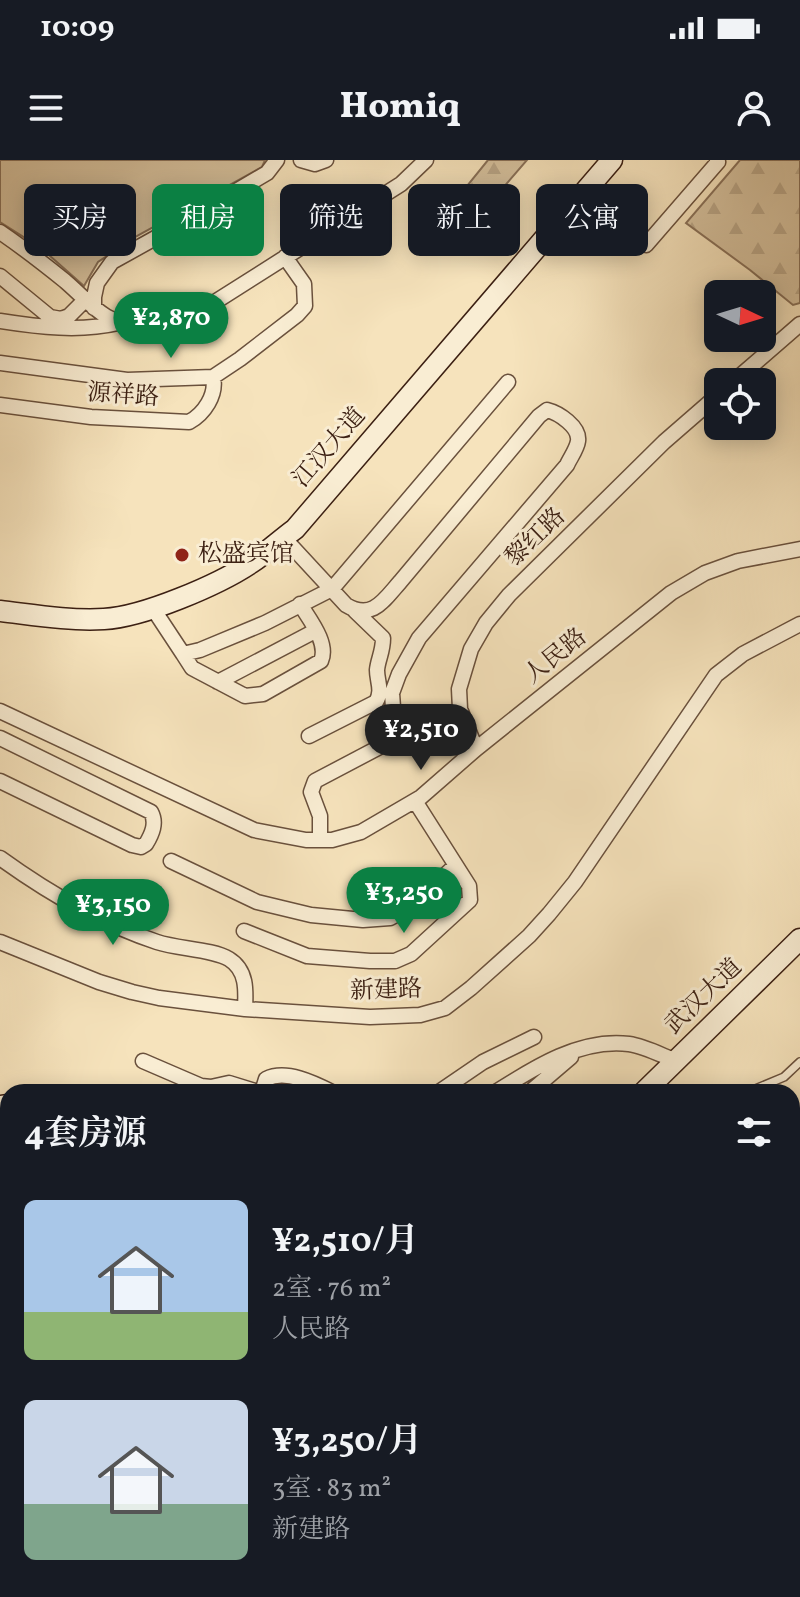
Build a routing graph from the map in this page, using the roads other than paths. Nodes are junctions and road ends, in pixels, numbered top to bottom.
1 (277, 160) edge
2 (301, 160) edge
3 (326, 160) edge
4 (426, 160) edge
5 (612, 160) edge
6 (717, 160) edge
7 (0, 232) edge
8 (648, 243) edge
9 (285, 257) junction
10 (0, 276) edge
11 (89, 304) junction
12 (0, 321) edge
13 (118, 323) junction
14 (800, 324) edge
15 (0, 363) edge
16 (749, 368) edge
17 (213, 377) junction
18 (508, 382) dead end
19 (0, 405) edge
20 (704, 408) edge
21 (284, 538) junction
22 (800, 549) edge
23 (332, 589) junction
24 (300, 604) junction
25 (152, 607) junction
26 (0, 611) edge
27 (355, 611) junction
28 (800, 624) edge
29 (315, 631) junction
30 (183, 654) junction
31 (218, 682) junction
32 (0, 711) edge
33 (309, 736) dead end
34 (0, 738) edge
35 (476, 749) junction
36 (0, 781) edge
37 (415, 801) junction
38 (320, 840) junction
39 (0, 858) edge
40 (171, 861) dead end
41 (455, 866) junction
42 (244, 931) dead end
43 (800, 939) edge
44 (0, 942) edge
45 (245, 1009) junction
46 (534, 1037) dead end
47 (580, 1049) junction
48 (143, 1061) dead end
49 (676, 1061) junction
50 (800, 1062) edge
51 (196, 1084) edge
52 (264, 1084) edge
53 (310, 1084) edge
54 (451, 1084) edge
55 (508, 1084) edge
56 (539, 1084) edge
57 (652, 1084) edge
58 (767, 1084) edge

1 - 11 street
2 - 3 street
4 - 9 street
5 - 21 main road, 江汉大道
6 - 8 street
7 - 11 street
9 - 13 street
9 - 17 street
10 - 11 street
11 - 13 street
12 - 13 street
14 - 16 street
15 - 17 street
17 - 19 street, 源祥路
18 - 23 street
20 - 35 street, 黎红路
21 - 23 street
21 - 25 main road, 江汉大道
22 - 35 street, 人民路
23 - 24 street
23 - 27 street
24 - 29 street
24 - 30 street
25 - 26 main road, 江汉大道
25 - 30 street
27 - 33 street
27 - 38 street
28 - 45 street, 新建路
29 - 31 street
29 - 31 street
30 - 31 street
32 - 38 street, 人民路
34 - 36 street
35 - 37 street, 人民路
37 - 38 street, 人民路
37 - 41 street
39 - 45 street
40 - 41 street
41 - 42 street
43 - 49 main road, 武汉大道
44 - 45 street, 新建路
46 - 54 street
47 - 49 street
47 - 55 street
47 - 56 street
48 - 51 street
49 - 57 main road, 武汉大道
50 - 58 lane
52 - 53 street

